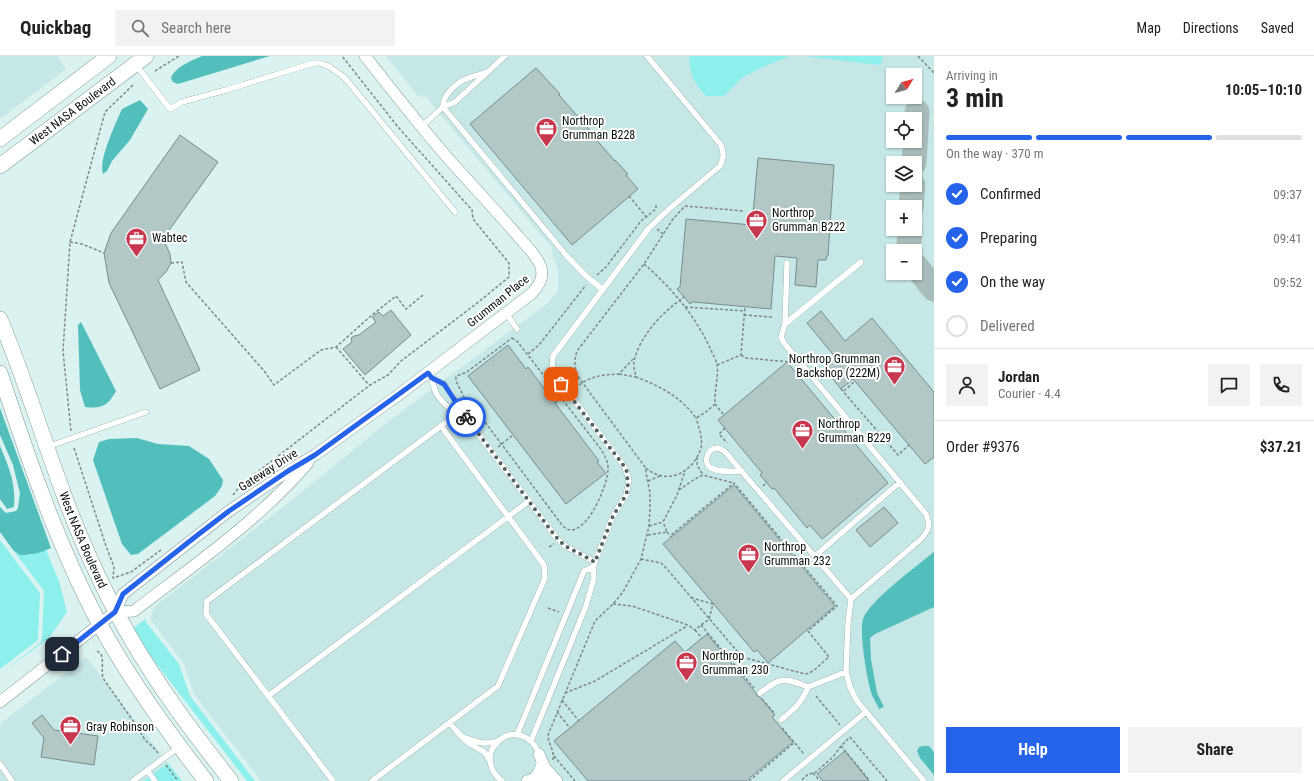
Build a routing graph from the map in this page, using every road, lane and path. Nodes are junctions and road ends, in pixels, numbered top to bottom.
1 (109, 56) edge
2 (179, 56) edge
3 (342, 56) edge
4 (365, 56) edge
5 (505, 56) edge
6 (647, 56) edge
7 (918, 56) edge
8 (141, 60) edge
9 (155, 71) dead end
10 (487, 72) junction
11 (934, 73) edge
12 (133, 85) dead end
13 (443, 107) junction
14 (422, 126) junction
15 (0, 139) edge
16 (0, 166) edge
17 (629, 196) dead end
18 (656, 203) dead end
19 (455, 212) dead end
20 (646, 217) junction
21 (649, 220) dead end
22 (656, 228) dead end
23 (663, 234) dead end
24 (70, 242) junction
25 (104, 253) dead end
26 (171, 262) dead end
27 (862, 262) dead end
28 (787, 263) dead end
29 (644, 264) dead end
30 (595, 277) dead end
31 (587, 284) dead end
32 (602, 289) junction
33 (423, 295) dead end
34 (684, 297) dead end
35 (680, 300) junction
36 (685, 306) junction
37 (745, 306) dead end
38 (745, 311) junction
39 (506, 313) junction
40 (744, 315) junction
41 (772, 317) dead end
42 (0, 319) edge
43 (785, 324) junction
44 (517, 329) dead end
45 (336, 347) junction
46 (528, 354) junction
47 (741, 355) junction
48 (634, 358) junction
49 (790, 362) dead end
50 (717, 364) junction
51 (0, 373) edge
52 (619, 374) junction
53 (430, 376) junction
54 (636, 377) junction
55 (855, 381) dead end
56 (370, 385) junction
57 (841, 389) dead end
58 (572, 390) dead end
59 (844, 391) dead end
60 (564, 397) dead end
61 (561, 399) junction
62 (555, 404) dead end
63 (715, 404) junction
64 (460, 409) junction
65 (146, 412) dead end
66 (724, 415) dead end
67 (696, 418) junction
68 (441, 426) junction
69 (725, 428) dead end
70 (71, 431) dead end
71 (513, 435) dead end
72 (502, 444) junction
73 (729, 445) dead end
74 (910, 446) dead end
75 (47, 447) junction
76 (74, 448) dead end
77 (497, 448) dead end
78 (315, 455) junction
79 (697, 457) junction
80 (646, 467) dead end
81 (685, 471) junction
82 (742, 471) junction
83 (703, 475) junction
84 (660, 476) junction
85 (648, 482) dead end
86 (767, 482) dead end
87 (900, 482) junction
88 (734, 483) junction
89 (678, 491) junction
90 (767, 491) dead end
91 (233, 495) dead end
92 (529, 501) junction
93 (507, 516) junction
94 (663, 522) junction
95 (649, 526) dead end
96 (569, 530) junction
97 (667, 532) junction
98 (566, 534) dead end
99 (648, 535) dead end
100 (162, 550) dead end
101 (815, 556) junction
102 (641, 559) dead end
103 (594, 565) junction
104 (691, 597) junction
105 (851, 599) junction
106 (613, 604) dead end
107 (548, 608) dead end
108 (115, 612) junction
109 (563, 614) dead end
110 (709, 619) junction
111 (588, 624) dead end
112 (100, 625) junction
113 (593, 625) dead end
114 (688, 625) junction
115 (695, 630) junction
116 (702, 638) dead end
117 (97, 651) dead end
118 (846, 672) junction
119 (808, 687) junction
120 (565, 693) dead end
121 (760, 693) dead end
122 (268, 696) junction
123 (816, 696) dead end
124 (562, 700) dead end
125 (0, 702) edge
126 (557, 712) dead end
127 (866, 712) junction
128 (781, 720) dead end
129 (579, 721) dead end
130 (449, 723) junction
131 (841, 726) dead end
132 (570, 728) dead end
133 (848, 734) dead end
134 (517, 735) junction
135 (463, 737) junction
136 (850, 737) junction
137 (498, 741) junction
138 (531, 741) junction
139 (795, 742) dead end
140 (180, 746) junction
141 (841, 746) junction
142 (539, 754) junction
143 (554, 756) dead end
144 (163, 759) junction
145 (490, 762) junction
146 (0, 764) edge
147 (815, 767) dead end
148 (147, 770) junction
149 (817, 770) junction
150 (813, 773) junction
151 (499, 780) edge
152 (802, 780) dead end
153 (12, 781) edge
154 (133, 781) edge
155 (155, 781) edge
156 (178, 781) edge
157 (206, 781) edge
158 (231, 781) edge
159 (333, 781) edge
160 (372, 781) edge
161 (527, 781) edge
162 (557, 781) edge
163 (575, 781) edge
164 (748, 781) edge
165 (783, 781) edge
166 (820, 781) edge
167 (870, 781) edge
168 (887, 781) edge
169 (924, 781) edge

1 - 15 main road, West NASA Boulevard
2 - 9 path
3 - 56 path
4 - 14 street, Grumman Place
5 - 10 lane
6 - 32 lane
7 - 11 path
8 - 16 main road, West NASA Boulevard
8 - 19 lane
10 - 13 lane
10 - 13 lane
12 - 24 path
13 - 14 lane
13 - 32 lane
14 - 39 street, Grumman Place
17 - 20 path
18 - 20 path
20 - 21 path
20 - 30 path
22 - 23 path
24 - 25 path
24 - 70 path
26 - 45 path
27 - 43 lane
28 - 43 lane
29 - 35 path
31 - 46 path
32 - 103 lane
33 - 45 path
34 - 35 path
35 - 36 path
35 - 48 path
36 - 38 path
36 - 50 path
37 - 38 path
38 - 40 path
39 - 44 lane
39 - 53 street, Grumman Place
40 - 41 path
40 - 47 path
42 - 75 main road, West NASA Boulevard
43 - 87 lane
45 - 56 path
46 - 61 path
46 - 72 path
47 - 49 path
47 - 50 path
48 - 52 path
48 - 54 path
50 - 63 path
51 - 112 main road, West NASA Boulevard
52 - 54 path
52 - 58 path
53 - 64 lane
53 - 64 lane
53 - 78 street, Grumman Place
54 - 67 path
55 - 59 path
56 - 91 path
57 - 74 path
60 - 61 path
61 - 62 path
61 - 96 path
63 - 66 path
63 - 67 path
64 - 68 lane
64 - 92 lane
65 - 75 lane
67 - 79 path
68 - 93 lane
68 - 122 lane
69 - 73 path
71 - 72 path
72 - 77 path
72 - 96 path
75 - 108 main road, West NASA Boulevard
76 - 100 path
78 - 108 street, Gateway Drive
78 - 108 street, Gateway Drive
79 - 81 path
79 - 83 path
80 - 84 path
81 - 84 path
81 - 89 path
82 - 82 lane
82 - 101 lane
83 - 88 path
83 - 89 path
84 - 85 path
86 - 90 path
87 - 101 lane
87 - 105 lane
88 - 97 path
88 - 110 path
89 - 94 path
92 - 93 lane
92 - 103 lane
93 - 122 lane
93 - 130 lane
94 - 95 path
94 - 97 path
96 - 98 path
97 - 99 path
101 - 105 lane
102 - 104 path
103 - 134 lane
103 - 138 lane
104 - 110 path
104 - 110 path
105 - 118 lane
106 - 114 path
107 - 109 path
108 - 112 street, Gateway Drive
108 - 158 main road, West NASA Boulevard
110 - 115 path
111 - 113 path
112 - 125 street, Gateway Drive
112 - 140 main road, West NASA Boulevard
114 - 115 path
114 - 120 path
115 - 116 path
117 - 144 path
118 - 119 lane
118 - 127 lane
119 - 121 lane
119 - 128 lane
122 - 159 lane
123 - 131 path
124 - 129 path
126 - 132 path
127 - 165 lane
127 - 169 lane
130 - 135 lane
130 - 160 lane
133 - 136 path
134 - 137 lane
134 - 138 lane
135 - 137 lane
135 - 145 lane
136 - 141 path
136 - 168 path
137 - 145 lane
138 - 142 lane
139 - 164 path
140 - 144 lane
140 - 157 main road, West NASA Boulevard
141 - 149 path
141 - 167 path
142 - 161 lane
142 - 162 street
143 - 163 path
144 - 148 lane
144 - 156 path
145 - 151 lane
146 - 153 lane
147 - 149 path
148 - 154 lane
148 - 155 lane
149 - 150 path
150 - 152 path
150 - 166 path
161 - 162 street

